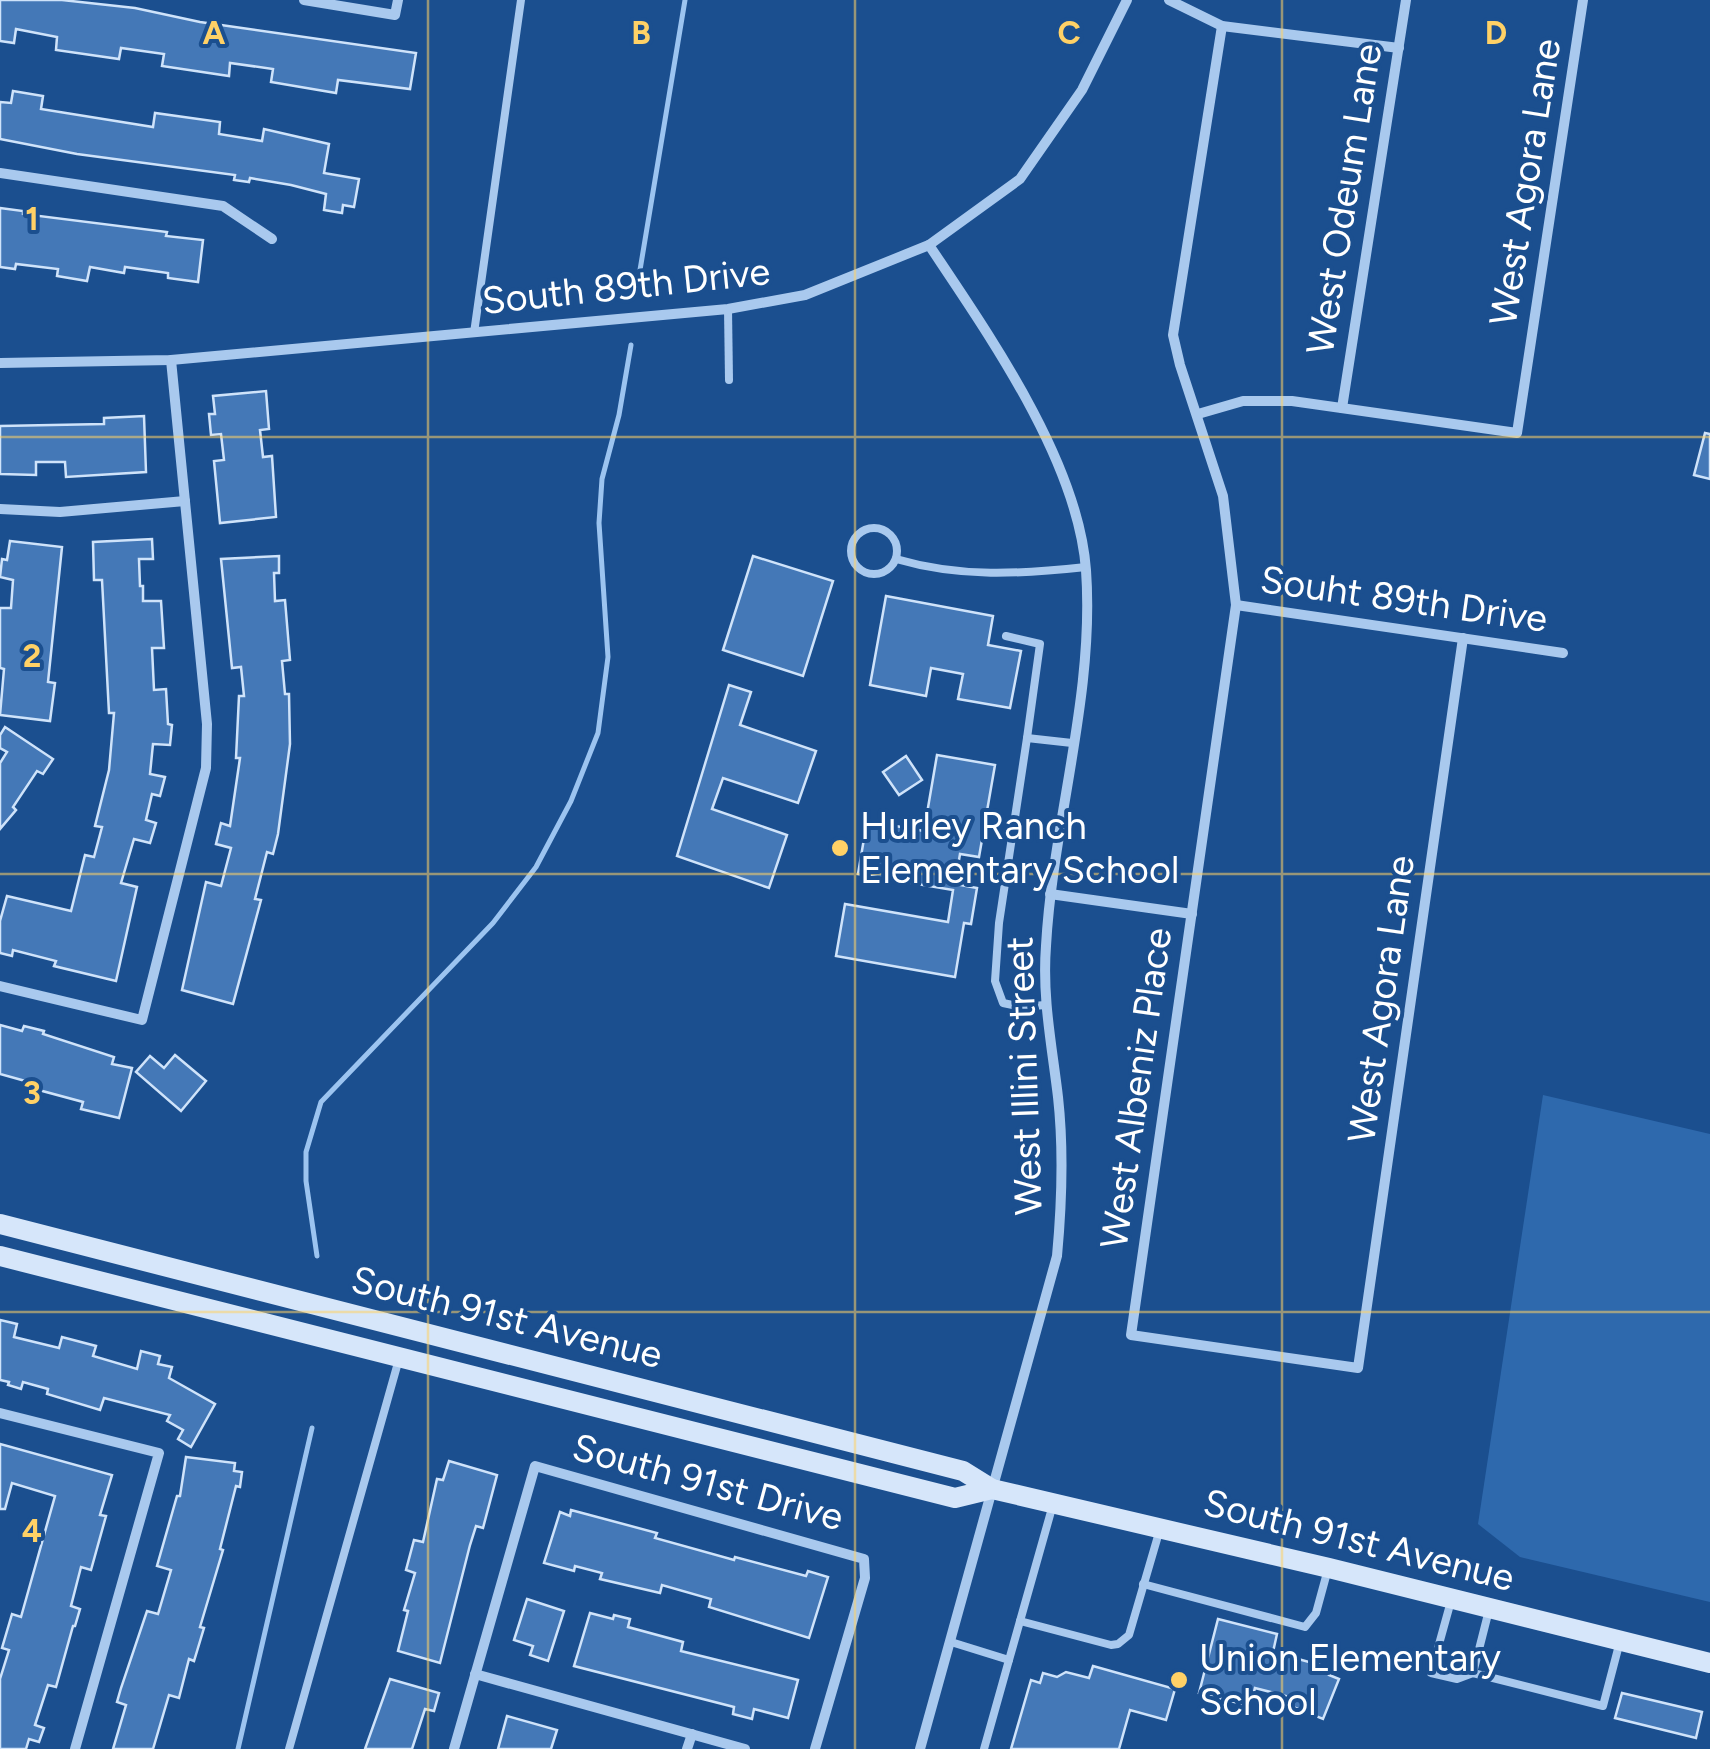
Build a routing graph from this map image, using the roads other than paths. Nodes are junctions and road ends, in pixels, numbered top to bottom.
1 (304, 0) edge
2 (398, 0) edge
3 (522, 0) edge
4 (1126, 0) edge
5 (1169, 0) edge
6 (1406, 0) edge
7 (1583, 0) edge
8 (1222, 26) junction
9 (1398, 48) junction
10 (0, 173) edge
11 (272, 240) dead end
12 (929, 245) junction
13 (728, 310) junction
14 (474, 334) junction
15 (172, 360) junction
16 (0, 363) edge
17 (730, 380) dead end
18 (1342, 408) junction
19 (1198, 414) junction
20 (185, 501) junction
21 (0, 509) edge
22 (896, 560) junction
23 (1086, 567) junction
24 (1236, 605) junction
25 (1006, 636) dead end
26 (1462, 638) junction
27 (1564, 653) dead end
28 (1026, 738) junction
29 (1072, 743) junction
30 (1050, 894) junction
31 (1192, 914) junction
32 (0, 986) edge
33 (1045, 1005) junction
34 (0, 1224) edge
35 (0, 1256) edge
36 (1131, 1335) joint
37 (400, 1357) junction
38 (0, 1413) edge
39 (992, 1489) junction
40 (1053, 1503) junction
41 (1160, 1529) junction
42 (1328, 1568) junction
43 (1144, 1584) junction
44 (1452, 1598) junction
45 (1490, 1607) junction
46 (1020, 1621) junction
47 (1620, 1640) junction
48 (951, 1642) junction
49 (1010, 1660) junction
50 (1710, 1663) edge
51 (1473, 1673) junction
52 (475, 1674) junction
53 (692, 1734) junction
54 (75, 1749) edge
55 (290, 1749) edge
56 (454, 1749) edge
57 (688, 1749) edge
58 (745, 1749) edge
59 (815, 1749) edge
60 (920, 1749) edge
61 (984, 1749) edge

1 - 2 street
3 - 14 lane
4 - 12 street, South 89th Drive
5 - 8 street
6 - 9 street, West Odeum Lane
7 - 18 street, West Agora Lane
8 - 9 street
8 - 19 street, West Albeniz Place
9 - 18 street, West Odeum Lane
10 - 11 street
12 - 13 street, South 89th Drive
12 - 23 street, West Illini Street
13 - 14 street, South 89th Drive
13 - 17 lane
14 - 15 street, South 89th Drive
15 - 16 street, South 89th Drive
15 - 20 street
18 - 19 street
19 - 24 street, West Albeniz Place
20 - 21 street
20 - 32 street
22 - 22 lane
22 - 23 lane
23 - 29 street, West Illini Street
24 - 26 street, Souht 89th Drive
24 - 31 street, West Albeniz Place
25 - 28 lane
26 - 27 street, Souht 89th Drive
26 - 36 street, West Agora Lane
28 - 29 lane
28 - 33 lane
29 - 30 street, West Illini Street
30 - 31 street
30 - 33 street, West Illini Street
31 - 36 street, West Albeniz Place
33 - 39 street, West Illini Street
34 - 39 main road, South 91st Avenue
35 - 37 main road, South 91st Avenue
37 - 39 main road, South 91st Avenue
37 - 55 lane
38 - 54 street
39 - 40 main road, South 91st Avenue
39 - 48 street, West Illini Street
40 - 41 main road, South 91st Avenue
40 - 46 lane
41 - 42 main road, South 91st Avenue
41 - 43 lane
42 - 43 lane
42 - 44 main road, South 91st Avenue
43 - 46 lane
44 - 45 main road, South 91st Avenue
44 - 51 lane
45 - 47 main road, South 91st Avenue
45 - 51 lane
46 - 49 lane
47 - 50 main road, South 91st Avenue
47 - 51 lane
48 - 49 lane
48 - 60 street, West Illini Street
49 - 61 lane
52 - 53 street
52 - 56 street
52 - 59 street, South 91st Drive
53 - 57 street
53 - 58 street

